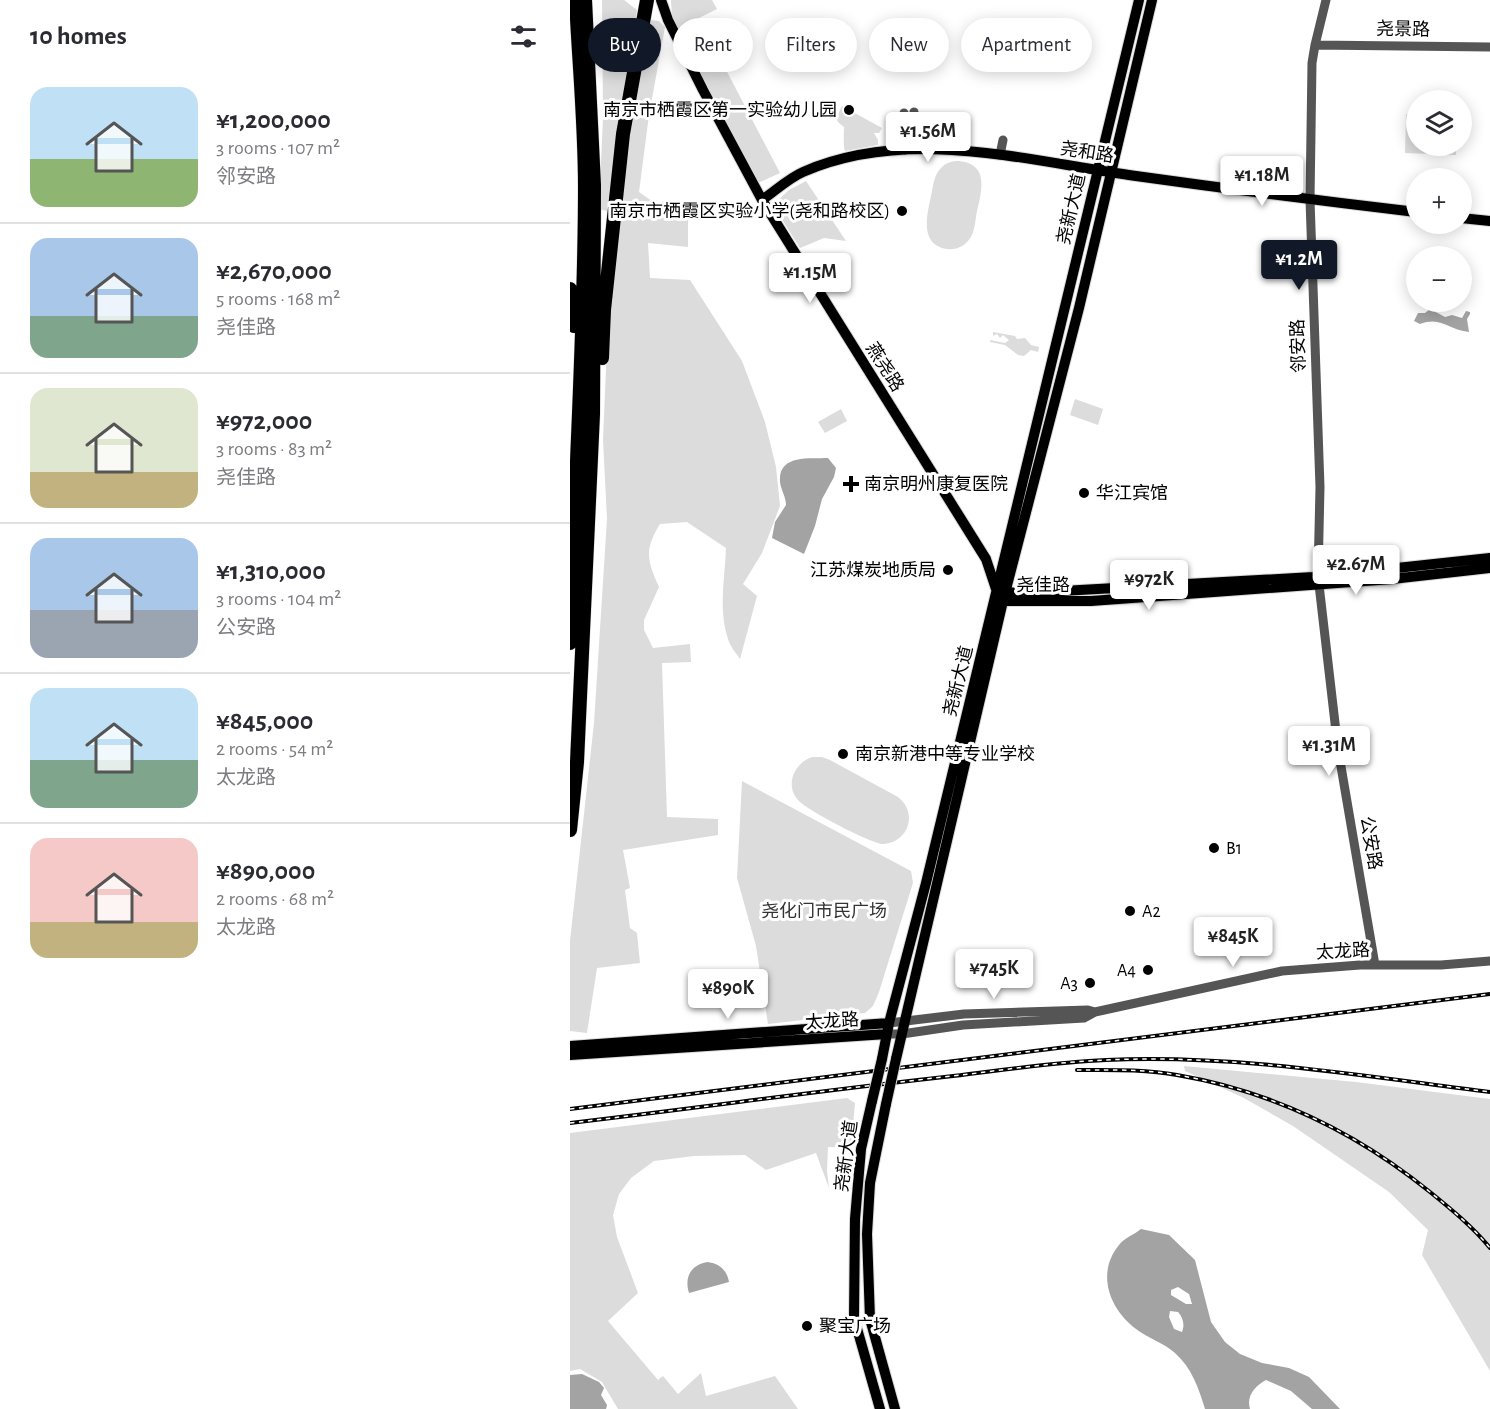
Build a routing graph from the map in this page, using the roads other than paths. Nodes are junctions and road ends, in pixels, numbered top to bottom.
1 (576, 0) edge
2 (585, 0) edge
3 (647, 0) edge
4 (661, 0) edge
5 (1139, 0) edge
6 (1152, 0) edge
7 (1326, 0) edge
8 (1315, 45) junction
9 (1490, 47) edge
10 (903, 112) dead end
11 (914, 112) dead end
12 (1003, 140) dead end
13 (911, 150) junction
14 (1000, 155) junction
15 (1097, 170) junction
16 (1111, 172) junction
17 (762, 200) junction
18 (1310, 200) junction
19 (1406, 211) edge
20 (1472, 219) edge
21 (1490, 221) edge
22 (570, 289) edge
23 (590, 468) junction
24 (573, 532) junction
25 (1490, 558) edge
26 (1490, 568) edge
27 (1318, 580) junction
28 (1000, 594) junction
29 (570, 643) edge
30 (570, 830) edge
31 (1490, 961) edge
32 (1376, 965) junction
33 (1095, 1012) junction
34 (906, 1021) junction
35 (888, 1028) junction
36 (902, 1034) junction
37 (570, 1046) edge
38 (570, 1055) edge
39 (880, 1409) edge
40 (895, 1409) edge

1 - 24 highway
2 - 23 highway
3 - 23 highway
4 - 17 main road, 燕尧路
5 - 15 main road, 尧新大道
6 - 16 main road, 尧新大道
7 - 8 street, 邻安路
8 - 9 street, 尧景路
8 - 18 street, 邻安路
10 - 13 street
11 - 13 street
12 - 14 street
13 - 14 main road, 尧和路
13 - 17 main road, 尧和路
14 - 15 main road, 尧和路
15 - 16 main road, 尧和路
15 - 28 main road, 尧新大道
16 - 18 main road, 尧和路
16 - 28 main road, 尧新大道
17 - 28 main road, 燕尧路
18 - 19 main road, 尧和路
18 - 27 street, 邻安路
20 - 21 main road
22 - 24 highway
23 - 30 highway
24 - 29 highway
25 - 27 main road, 尧佳路
26 - 27 main road, 尧佳路
27 - 28 main road, 尧佳路
27 - 32 street, 公安路
28 - 34 main road, 尧新大道
28 - 35 main road, 尧新大道
31 - 32 street, 太龙路
32 - 33 street, 太龙路
33 - 34 street, 太龙路
33 - 36 street, 太龙路
34 - 35 street, 太龙路
34 - 36 main road, 尧新大道
35 - 36 street, 太龙路
35 - 37 main road, 太龙路
35 - 38 main road, 太龙路
35 - 39 main road, 尧新大道, bridge
36 - 40 main road, 尧新大道, bridge

